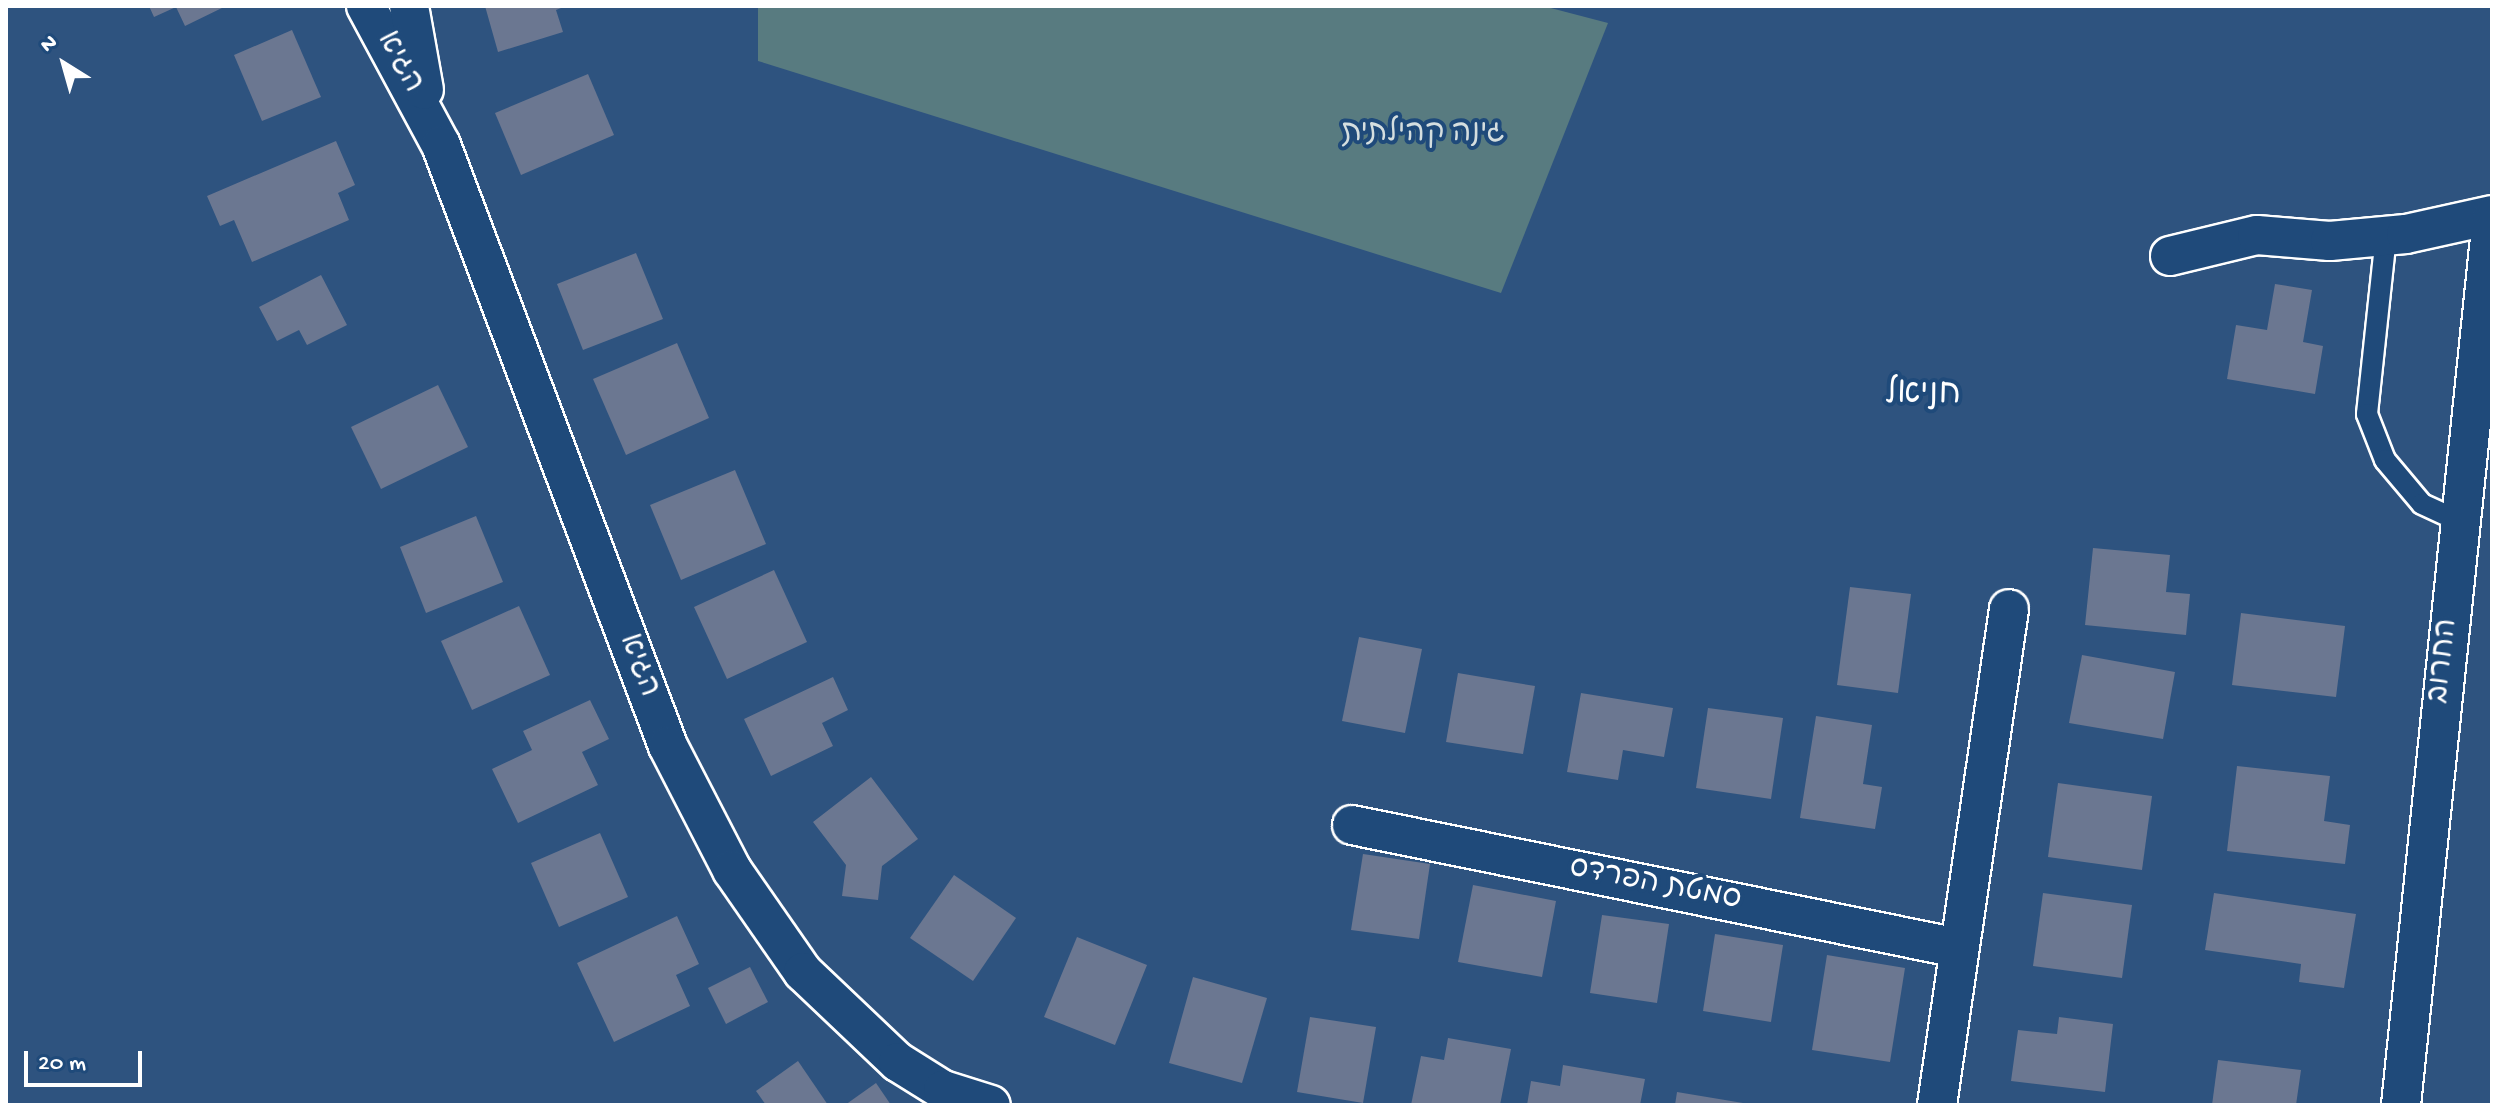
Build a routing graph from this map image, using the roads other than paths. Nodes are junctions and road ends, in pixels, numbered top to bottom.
1 (366, 6) edge
2 (409, 6) edge
3 (430, 120) junction
4 (2492, 216) edge
5 (2386, 236) junction
6 (2170, 256) dead end
7 (2459, 521) junction
8 (2009, 609) dead end
9 (1352, 825) dead end
10 (1958, 948) junction
11 (991, 1105) edge
12 (1937, 1105) edge
13 (2401, 1105) edge

1 - 3 street, הגיא
2 - 3 street, הגיא
3 - 11 street, הגיא
4 - 5 street
4 - 7 street, החרוב
5 - 6 street
5 - 7 lane
7 - 13 street, החרוב
8 - 10 street
9 - 10 street, סמטת הפרדס
10 - 12 street

